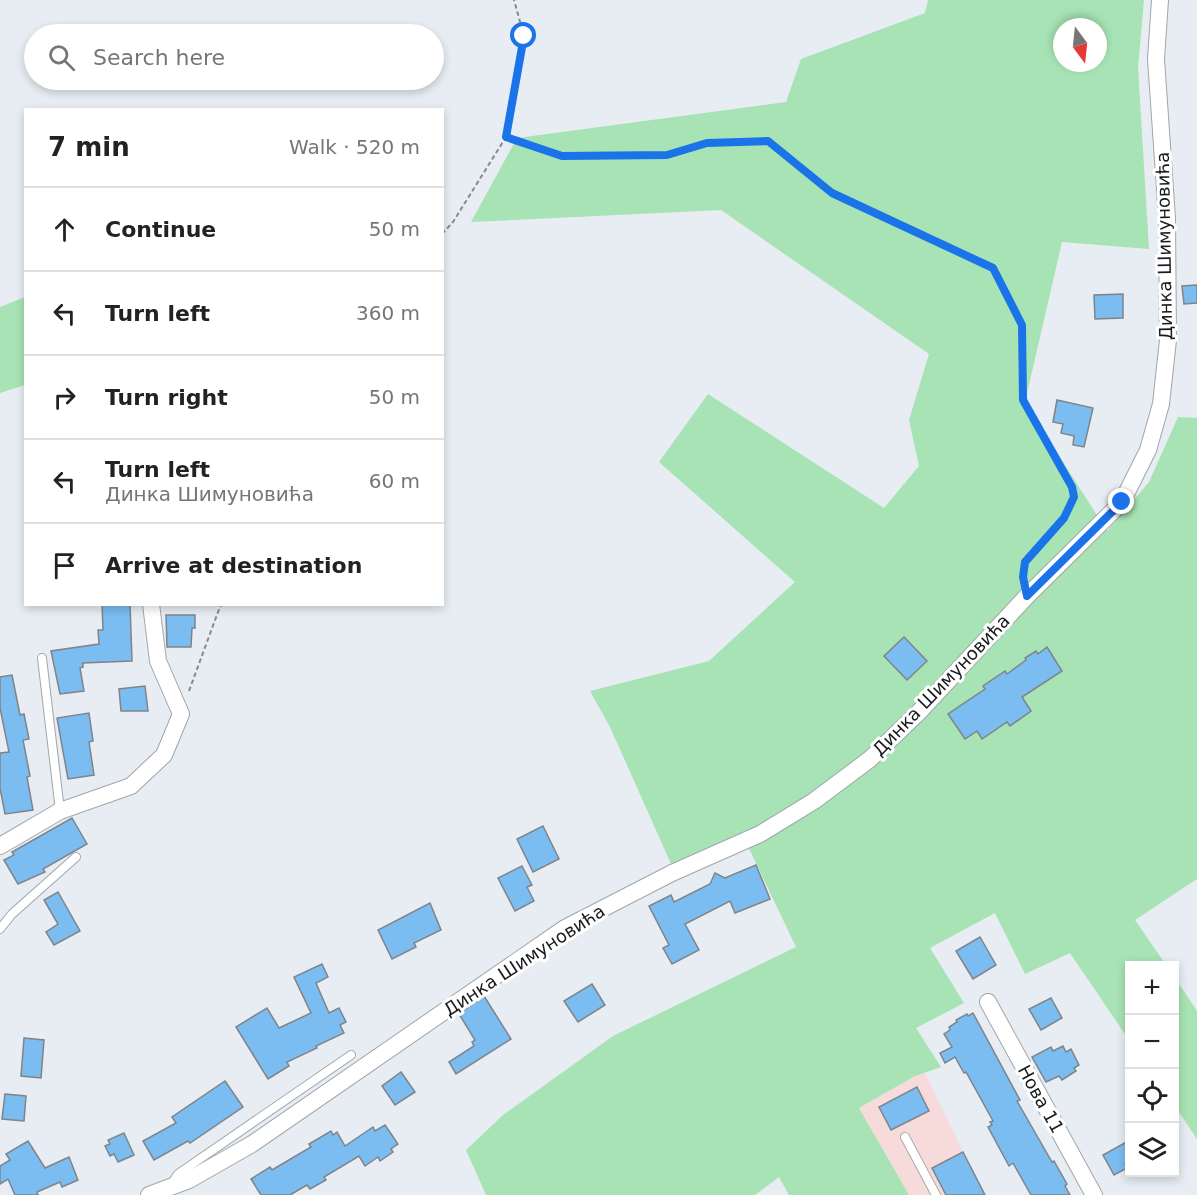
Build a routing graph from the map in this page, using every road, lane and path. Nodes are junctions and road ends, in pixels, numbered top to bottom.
1 (514, 0) edge
2 (1160, 0) edge
3 (506, 137) junction
4 (444, 232) edge
5 (1027, 596) junction
6 (151, 606) edge
7 (221, 606) edge
8 (42, 658) dead end
9 (181, 714) junction
10 (60, 811) junction
11 (0, 846) edge
12 (76, 857) dead end
13 (0, 929) edge
14 (988, 1002) dead end
15 (351, 1055) dead end
16 (905, 1137) dead end
17 (170, 1188) junction
18 (149, 1195) edge
19 (936, 1195) edge
20 (1094, 1195) edge

1 - 3 path
2 - 5 street, Динка Шимуновића
3 - 4 path
3 - 5 path
5 - 17 street, Динка Шимуновића
6 - 9 street
7 - 9 path
8 - 10 lane
9 - 10 street
10 - 11 street
12 - 13 lane
14 - 20 street, Нова 11
15 - 17 lane
16 - 19 lane
17 - 18 street, Динка Шимуновића

